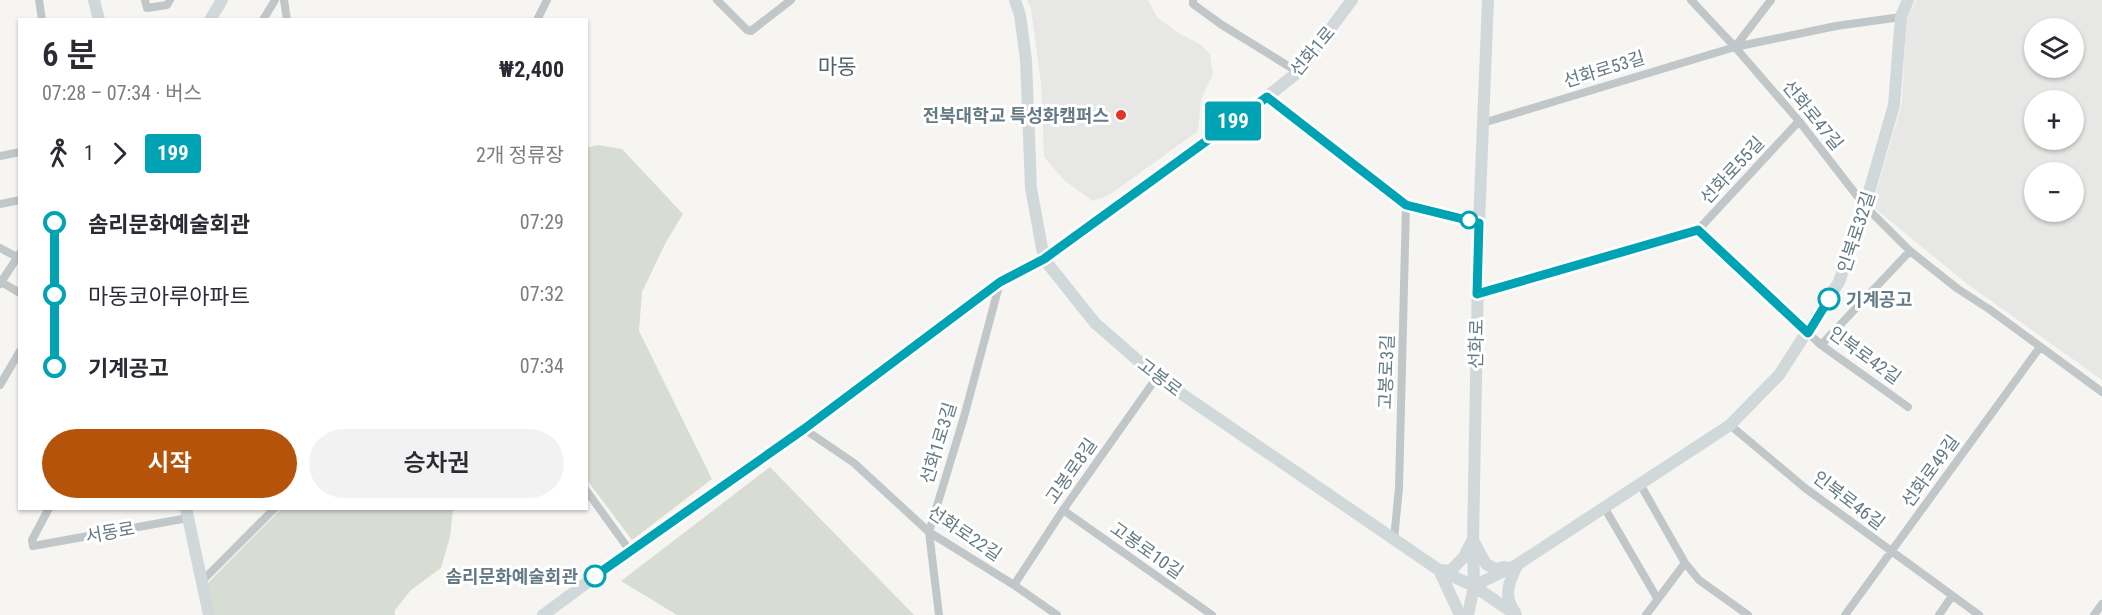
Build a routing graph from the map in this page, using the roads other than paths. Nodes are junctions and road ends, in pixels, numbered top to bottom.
1 (39, 0) edge
2 (94, 0) edge
3 (145, 0) edge
4 (170, 0) edge
5 (222, 0) edge
6 (275, 0) edge
7 (284, 0) edge
8 (547, 0) edge
9 (717, 0) edge
10 (791, 0) edge
11 (1015, 0) edge
12 (1193, 0) edge
13 (1352, 0) edge
14 (1488, 0) edge
15 (1691, 0) edge
16 (1771, 0) edge
17 (1908, 0) edge
18 (1901, 17) junction
19 (42, 18) edge
20 (98, 18) edge
21 (211, 18) edge
22 (264, 18) edge
23 (288, 18) edge
24 (538, 18) edge
25 (1735, 47) junction
26 (1298, 72) junction
27 (1267, 97) junction
28 (1799, 121) junction
29 (1483, 123) junction
30 (18, 152) edge
31 (0, 156) edge
32 (18, 200) edge
33 (0, 204) edge
34 (1406, 205) junction
35 (1865, 207) junction
36 (1479, 223) junction
37 (1698, 230) junction
38 (0, 248) edge
39 (1910, 251) junction
40 (18, 255) edge
41 (1044, 259) junction
42 (1000, 282) junction
43 (1, 283) edge
44 (18, 292) edge
45 (1477, 294) junction
46 (1808, 333) junction
47 (1821, 345) junction
48 (2040, 347) junction
49 (18, 354) edge
50 (1157, 377) junction
51 (0, 385) edge
52 (2102, 392) edge
53 (1908, 407) dead end
54 (1730, 425) junction
55 (804, 429) junction
56 (1640, 484) junction
57 (588, 493) edge
58 (1604, 507) junction
59 (48, 510) edge
60 (273, 510) edge
61 (1063, 510) junction
62 (187, 513) edge
63 (929, 532) junction
64 (1394, 539) junction
65 (1473, 540) junction
66 (630, 551) junction
67 (1892, 552) junction
68 (1685, 563) junction
69 (1518, 564) junction
70 (1439, 570) junction
71 (202, 581) junction
72 (1014, 585) junction
73 (1474, 586) junction
74 (1952, 596) junction
75 (1657, 598) junction
76 (2102, 604) edge
77 (1460, 614) edge
78 (208, 615) edge
79 (543, 615) edge
80 (939, 615) edge
81 (1057, 615) edge
82 (1212, 615) edge
83 (1517, 615) edge
84 (1646, 615) edge
85 (1748, 615) edge
86 (1845, 615) edge
87 (1939, 615) edge
88 (1979, 615) edge
89 (2094, 615) edge

1 - 19 street
2 - 20 street
3 - 4 street
5 - 21 street
6 - 22 street
7 - 23 street
8 - 24 street
9 - 10 street
11 - 41 street, 고봉로
12 - 26 street
13 - 26 street, 선화1로
14 - 29 street, 선화로
15 - 25 street, 선화로47길
16 - 25 street
17 - 18 street, 인북로32길
18 - 25 street, 선화로53길
18 - 35 street, 인북로32길
25 - 28 street, 선화로47길
25 - 29 street, 선화로53길
26 - 27 street, 선화1로
27 - 34 street
27 - 41 street, 선화1로
28 - 35 street, 선화로47길
28 - 37 street, 선화로55길
29 - 36 street, 선화로
30 - 31 street
32 - 33 street
34 - 36 street
34 - 64 street, 고봉로3길
35 - 39 street, 선화로47길
35 - 46 street, 인북로32길
36 - 45 street, 선화로
37 - 45 street, 선화로55길
37 - 46 street, 인북로42길
38 - 40 street
39 - 47 street
39 - 48 street, 선화로47길
40 - 43 street
41 - 42 street, 선화1로
41 - 50 street, 고봉로
42 - 55 street, 선화1로
42 - 63 street, 선화1로3길
43 - 44 street
45 - 65 street, 선화로
46 - 47 street, 인북로42길
46 - 54 street, 인북로32길
47 - 53 street, 인북로42길
48 - 52 street, 선화로47길
48 - 67 street, 선화로49길
49 - 51 street
50 - 61 street, 고봉로8길
50 - 64 street, 고봉로
54 - 56 street, 인북로32길
54 - 67 street, 인북로46길
55 - 63 street, 선화로22길
55 - 66 street, 선화1로
56 - 58 street, 인북로32길
56 - 68 street
57 - 66 street
58 - 69 street, 인북로32길
58 - 75 street
59 - 62 street, 서동로
60 - 71 street
61 - 72 street, 고봉로8길
61 - 82 street, 고봉로10길
62 - 71 street, 서동로
63 - 72 street, 선화로22길
63 - 80 street, 선화1로3길
64 - 70 street, 고봉로
65 - 69 street
65 - 70 street
65 - 73 street, 선화로
66 - 79 street, 선화1로
67 - 74 street, 인북로46길
67 - 86 street, 선화로49길
68 - 75 street
68 - 85 street
69 - 73 street, 인북로32길
69 - 83 street
70 - 73 street, 고봉로
70 - 77 street
71 - 78 street, 서동로
72 - 81 street, 선화로22길
73 - 77 street, 선화로
73 - 83 street, 고봉로
74 - 87 street
74 - 88 street, 인북로46길
75 - 84 street
76 - 89 street

